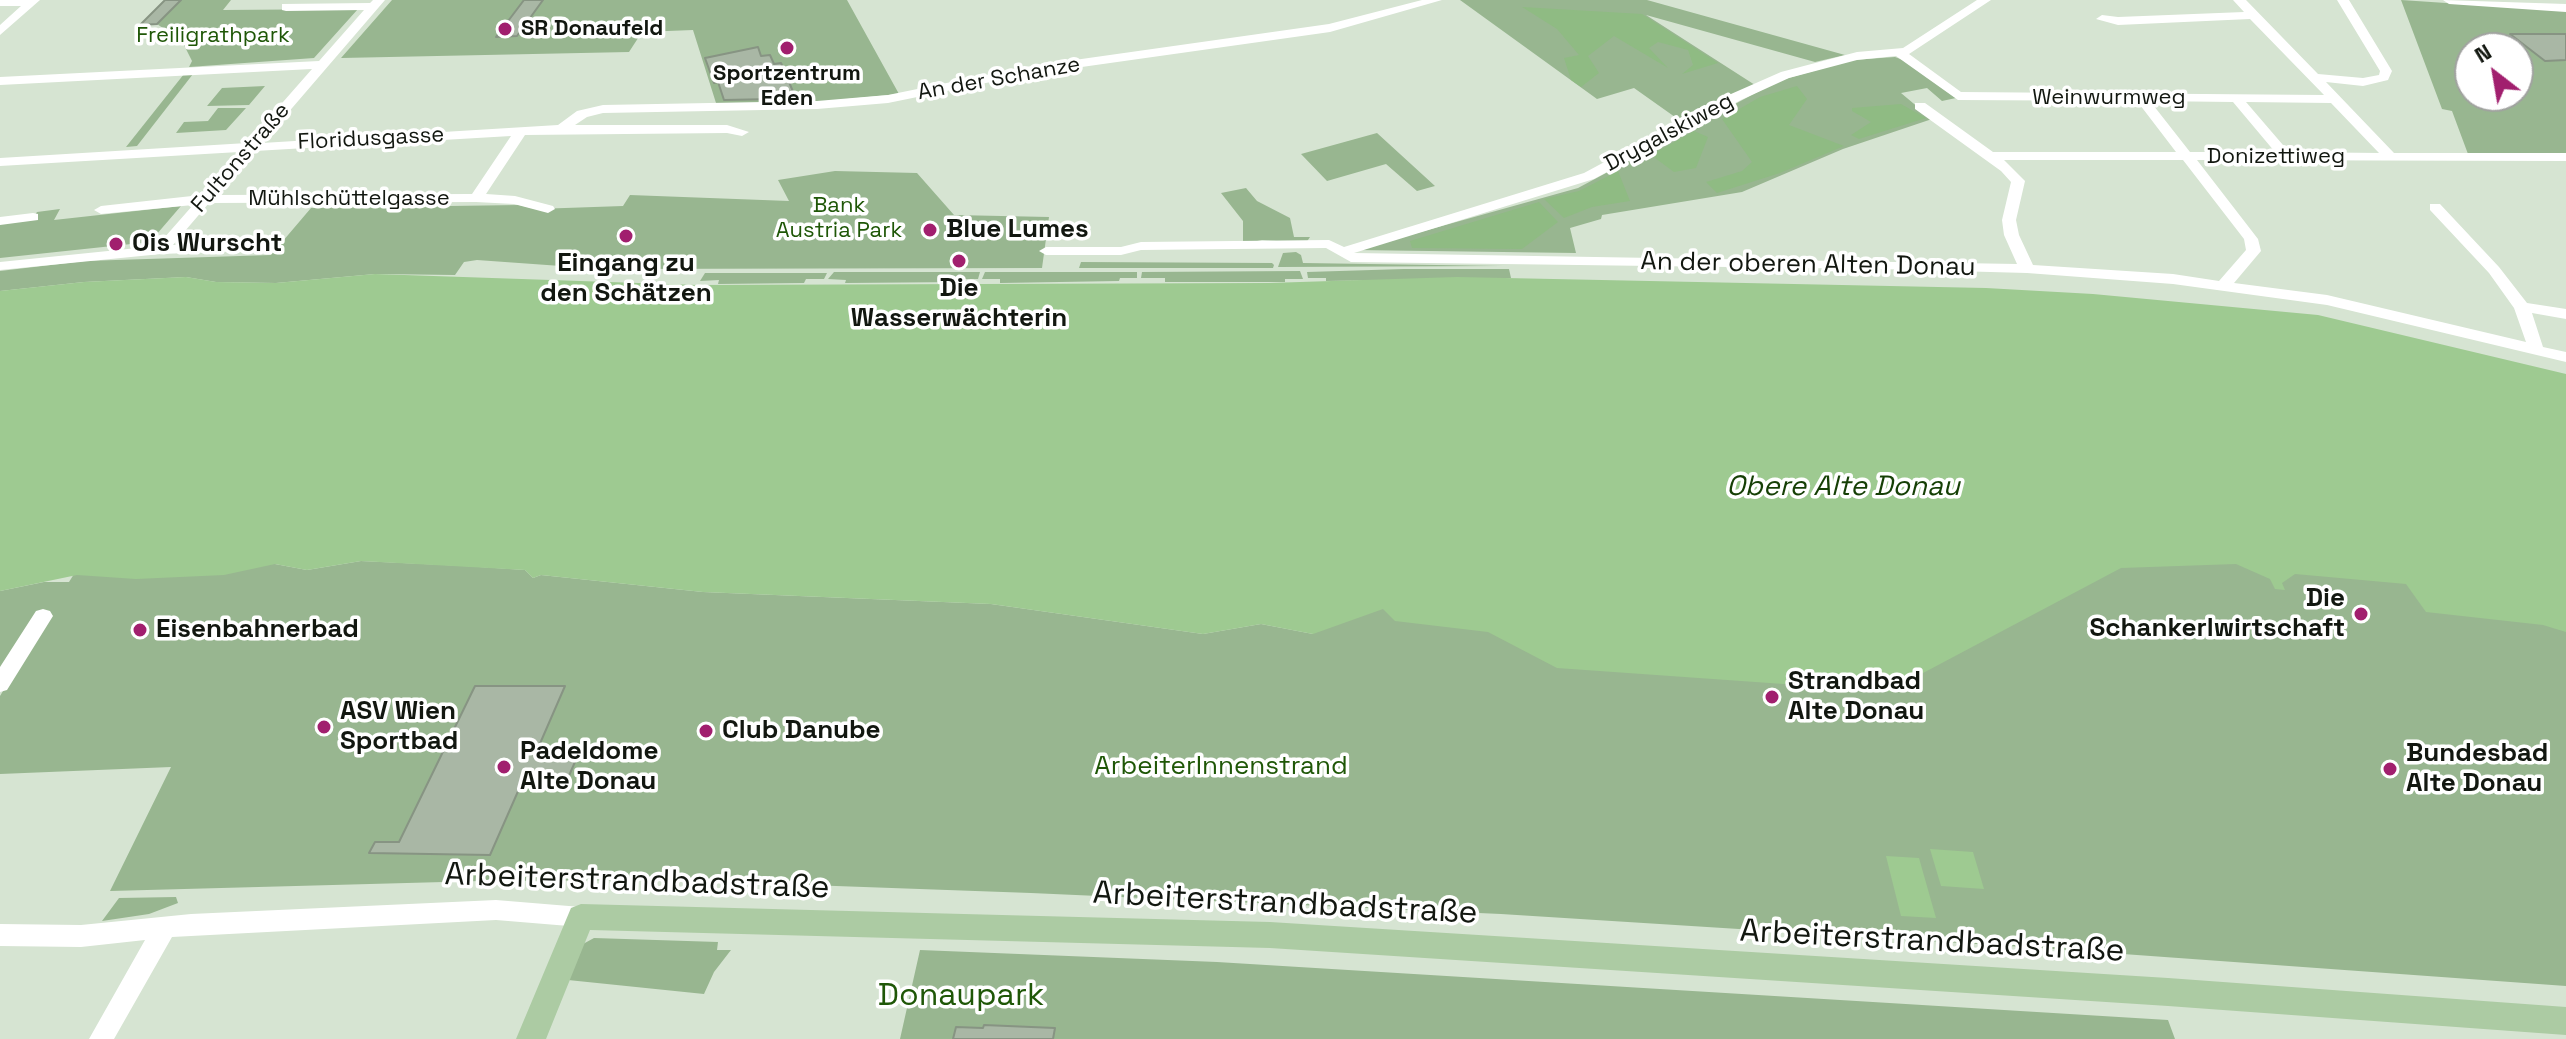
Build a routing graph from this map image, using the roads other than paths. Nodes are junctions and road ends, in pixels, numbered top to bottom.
1 (1436, 0) edge
2 (1985, 0) edge
3 (2239, 0) edge
4 (2343, 0) edge
5 (2449, 0) edge
6 (33, 1) edge
7 (2, 2) edge
8 (377, 3) edge
9 (286, 7) dead end
10 (2566, 8) edge
11 (2254, 15) junction
12 (2102, 19) dead end
13 (0, 31) edge
14 (1900, 53) junction
15 (320, 65) junction
16 (2311, 77) junction
17 (0, 81) edge
18 (2141, 98) junction
19 (2236, 98) junction
20 (2332, 99) junction
21 (1920, 106) dead end
22 (561, 129) junction
23 (521, 131) junction
24 (742, 132) dead end
25 (252, 146) junction
26 (1987, 156) junction
27 (2187, 156) junction
28 (2286, 157) junction
29 (2566, 157) edge
30 (2392, 158) junction
31 (0, 162) edge
32 (476, 198) junction
33 (205, 199) junction
34 (2435, 207) dead end
35 (548, 209) dead end
36 (101, 210) dead end
37 (33, 217) dead end
38 (0, 221) edge
39 (264, 247) dead end
40 (161, 250) junction
41 (1046, 251) dead end
42 (1343, 253) junction
43 (0, 266) edge
44 (2027, 269) junction
45 (2224, 284) junction
46 (2522, 307) junction
47 (2566, 314) edge
48 (2536, 348) junction
49 (2566, 357) edge
50 (43, 616) dead end
51 (0, 684) edge
52 (581, 917) junction
53 (165, 927) junction
54 (0, 935) edge
55 (2566, 1021) edge
56 (101, 1039) edge
57 (531, 1039) edge

1 - 22 street, An der Schanze
2 - 14 street, Drygalskiweg
3 - 11 street
4 - 16 street
5 - 10 street
6 - 7 street
6 - 13 street
8 - 9 street
8 - 15 street, Fultonstraße
11 - 12 street
11 - 16 street
14 - 18 street, Weinwurmweg
14 - 42 street, Drygalskiweg
15 - 17 street
15 - 25 street, Fultonstraße
16 - 20 street
18 - 19 street, Weinwurmweg
18 - 27 street
19 - 20 street, Weinwurmweg
19 - 28 street
20 - 30 street
21 - 26 street
22 - 23 street, Floridusgasse
22 - 24 street, Floridusgasse
23 - 25 street, Floridusgasse
23 - 32 street
25 - 31 street, Floridusgasse
25 - 33 street, Fultonstraße
26 - 27 street, Donizettiweg
26 - 44 street
27 - 28 street, Donizettiweg
27 - 45 street
28 - 30 street, Donizettiweg
29 - 30 street, Donizettiweg
32 - 33 street, Mühlschüttelgasse
32 - 35 street, Mühlschüttelgasse
33 - 36 street, Mühlschüttelgasse
33 - 40 street, Fultonstraße
34 - 46 street
37 - 38 street
39 - 40 street
40 - 43 street
41 - 42 street, An der oberen Alten Donau
42 - 44 street, An der oberen Alten Donau
44 - 45 street, An der oberen Alten Donau
45 - 48 street, An der oberen Alten Donau
46 - 47 street
46 - 48 street
48 - 49 street, An der oberen Alten Donau
50 - 51 street
52 - 53 street, Arbeiterstrandbadstraße
52 - 55 main road, Arbeiterstrandbadstraße
52 - 57 main road
53 - 54 street, Arbeiterstrandbadstraße
53 - 56 street

